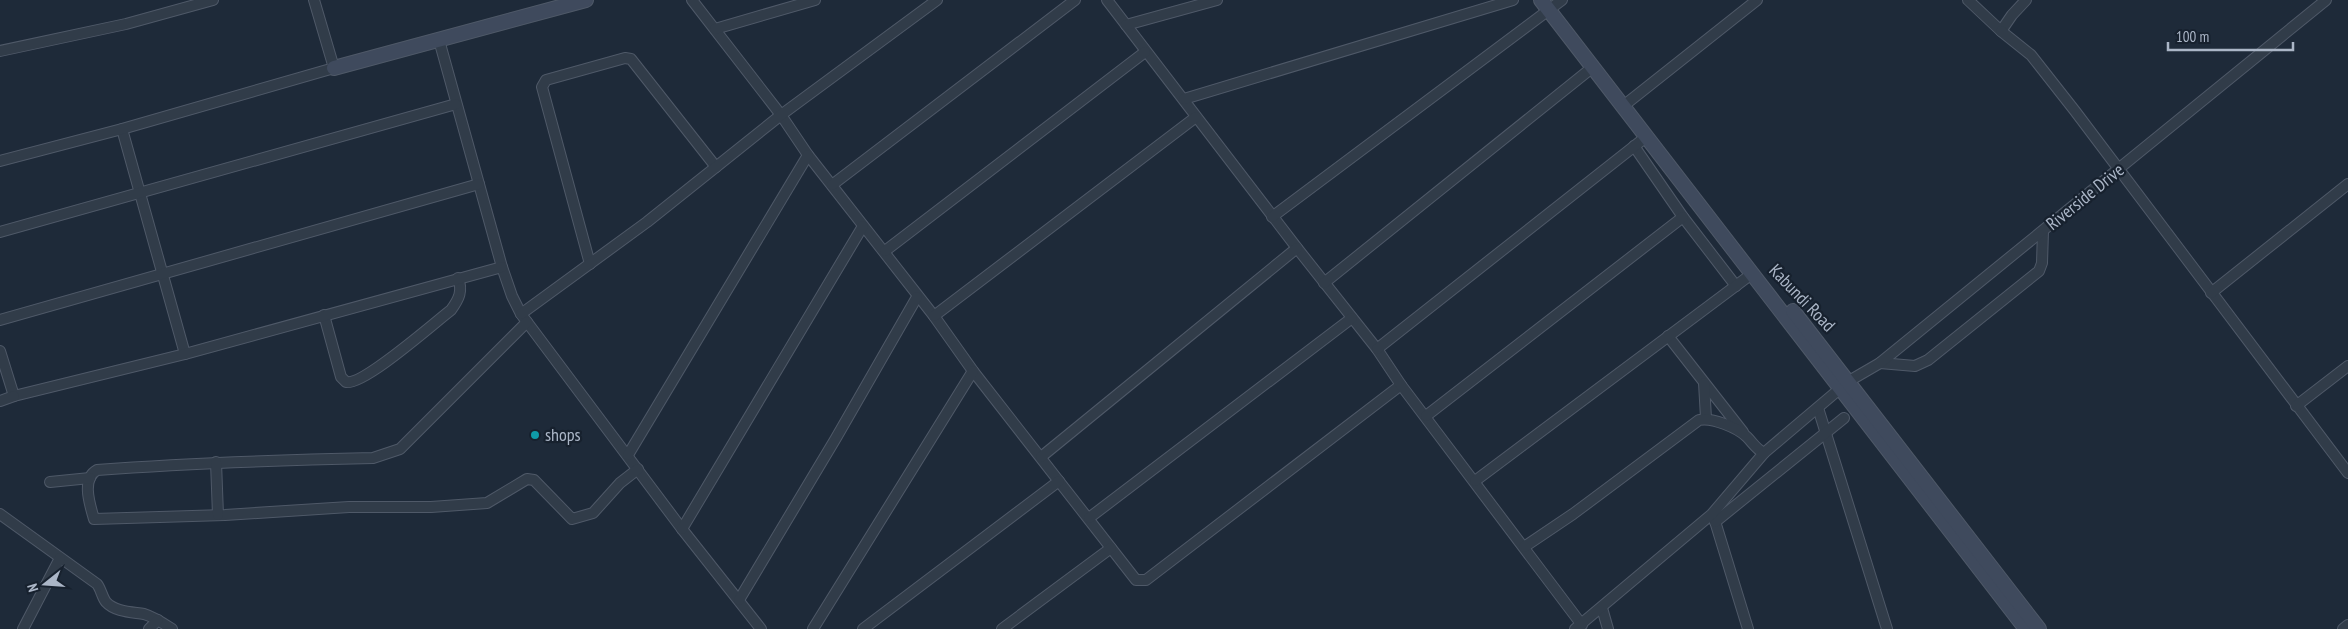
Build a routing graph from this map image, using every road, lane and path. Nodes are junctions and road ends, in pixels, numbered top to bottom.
1 (213, 0) edge
2 (314, 0) edge
3 (586, 0) edge
4 (692, 0) edge
5 (815, 0) edge
6 (937, 0) edge
7 (1075, 0) edge
8 (1106, 0) edge
9 (1217, 0) edge
10 (1513, 0) edge
11 (1562, 0) edge
12 (1757, 0) edge
13 (1968, 0) edge
14 (2026, 0) edge
15 (2326, 0) edge
16 (1545, 5) edge
17 (1126, 25) junction
18 (715, 29) junction
19 (2001, 31) junction
20 (439, 40) junction
21 (0, 52) edge
22 (1146, 52) junction
23 (1593, 67) junction
24 (334, 68) junction
25 (1184, 99) junction
26 (456, 104) junction
27 (1622, 107) junction
28 (781, 115) junction
29 (1196, 117) junction
30 (122, 129) junction
31 (1646, 136) junction
32 (1634, 146) junction
33 (808, 155) junction
34 (0, 161) edge
35 (716, 167) junction
36 (2118, 170) junction
37 (479, 184) junction
38 (2348, 184) edge
39 (832, 185) junction
40 (140, 193) junction
41 (1683, 216) junction
42 (1272, 217) junction
43 (863, 226) junction
44 (2042, 231) junction
45 (0, 232) edge
46 (1297, 248) junction
47 (885, 251) junction
48 (590, 264) junction
49 (502, 267) junction
50 (1753, 273) junction
51 (161, 274) junction
52 (458, 278) junction
53 (1324, 283) junction
54 (1736, 286) junction
55 (2211, 293) junction
56 (917, 297) junction
57 (324, 315) junction
58 (934, 316) junction
59 (524, 318) junction
60 (1352, 318) junction
61 (0, 320) edge
62 (1668, 336) junction
63 (1377, 349) junction
64 (0, 351) edge
65 (185, 354) junction
66 (1880, 363) junction
67 (2348, 366) edge
68 (973, 371) junction
69 (1704, 383) junction
70 (1844, 384) junction
71 (1401, 385) junction
72 (14, 396) junction
73 (0, 401) edge
74 (2296, 406) junction
75 (1818, 408) junction
76 (1426, 416) junction
77 (1706, 418) junction
78 (1844, 418) dead end
79 (1826, 434) junction
80 (1746, 437) junction
81 (1764, 454) junction
82 (628, 455) junction
83 (1041, 457) junction
84 (216, 462) junction
85 (638, 469) junction
86 (2348, 473) edge
87 (90, 478) junction
88 (1059, 481) junction
89 (1475, 481) junction
90 (50, 482) dead end
91 (0, 514) edge
92 (218, 516) junction
93 (1089, 518) junction
94 (1714, 518) junction
95 (682, 529) junction
96 (1524, 547) junction
97 (1111, 548) junction
98 (60, 558) junction
99 (739, 600) junction
100 (1602, 608) junction
101 (158, 620) junction
102 (2348, 625) edge
103 (1578, 627) edge
104 (23, 629) edge
105 (149, 629) edge
106 (172, 629) edge
107 (761, 629) edge
108 (813, 629) edge
109 (864, 629) edge
110 (1002, 629) edge
111 (1608, 629) edge
112 (1748, 629) edge
113 (1887, 629) edge
114 (2035, 629) edge
115 (2343, 629) edge

1 - 21 street
2 - 24 street
3 - 20 street
4 - 18 street
5 - 18 street
6 - 28 street
7 - 39 street
8 - 17 street
9 - 17 street
10 - 25 street
11 - 16 street
12 - 27 street
13 - 19 street
14 - 19 street
15 - 36 street, Riverside Drive
16 - 23 street, Kabundi Road
16 - 42 street
17 - 22 street
18 - 28 street
19 - 36 street
20 - 24 street
20 - 26 street
22 - 25 street
22 - 47 street
23 - 27 street, Kabundi Road
23 - 53 street
24 - 30 street
25 - 29 street
26 - 37 street
26 - 40 street
27 - 31 street, Kabundi Road
28 - 33 street
28 - 35 street
29 - 42 street
29 - 58 street
30 - 34 street
30 - 40 street
31 - 32 street
31 - 50 street, Kabundi Road
32 - 41 street
32 - 63 street
33 - 39 street
33 - 82 street
35 - 48 street
35 - 48 street
36 - 44 street, Riverside Drive
36 - 55 street
37 - 49 street
37 - 51 street
38 - 55 street
39 - 43 street
40 - 45 street
40 - 51 street
41 - 54 street
41 - 76 street
42 - 46 street
43 - 47 street
43 - 95 street
44 - 66 street, Riverside Drive
44 - 66 street
46 - 53 street
46 - 83 street
47 - 56 street
48 - 59 street
49 - 52 street
49 - 59 street
50 - 54 street
50 - 70 street, Kabundi Road
51 - 61 street
51 - 65 street
52 - 57 street
52 - 57 street
53 - 60 street
54 - 62 street
55 - 74 street
56 - 58 street
56 - 99 street
57 - 65 street
58 - 68 street
59 - 82 street
59 - 84 street
60 - 63 street
60 - 93 street
62 - 69 street
62 - 89 street
63 - 71 street
64 - 72 street
65 - 72 street
66 - 70 street, Riverside Drive
67 - 74 street
68 - 83 street
68 - 108 street
69 - 77 street
69 - 80 street
70 - 75 street, Riverside Drive
70 - 114 street, Kabundi Road
71 - 76 street
71 - 97 street
72 - 73 street
74 - 86 street
75 - 79 street
75 - 81 street, Riverside Drive
76 - 89 street
77 - 80 street
77 - 96 street
78 - 79 street
79 - 94 street
79 - 113 street
80 - 81 street
81 - 94 street, Riverside Drive
82 - 85 street
83 - 88 street
84 - 87 street
84 - 92 street
85 - 92 street
85 - 95 street
87 - 90 street
87 - 92 street
88 - 93 street
88 - 109 street
89 - 96 street
91 - 98 street
93 - 97 street
94 - 100 street
94 - 112 street
95 - 99 street
96 - 103 street
97 - 110 street
98 - 101 street
98 - 104 street
99 - 107 street
100 - 103 street
100 - 111 street
101 - 105 street
101 - 106 street
102 - 115 street

